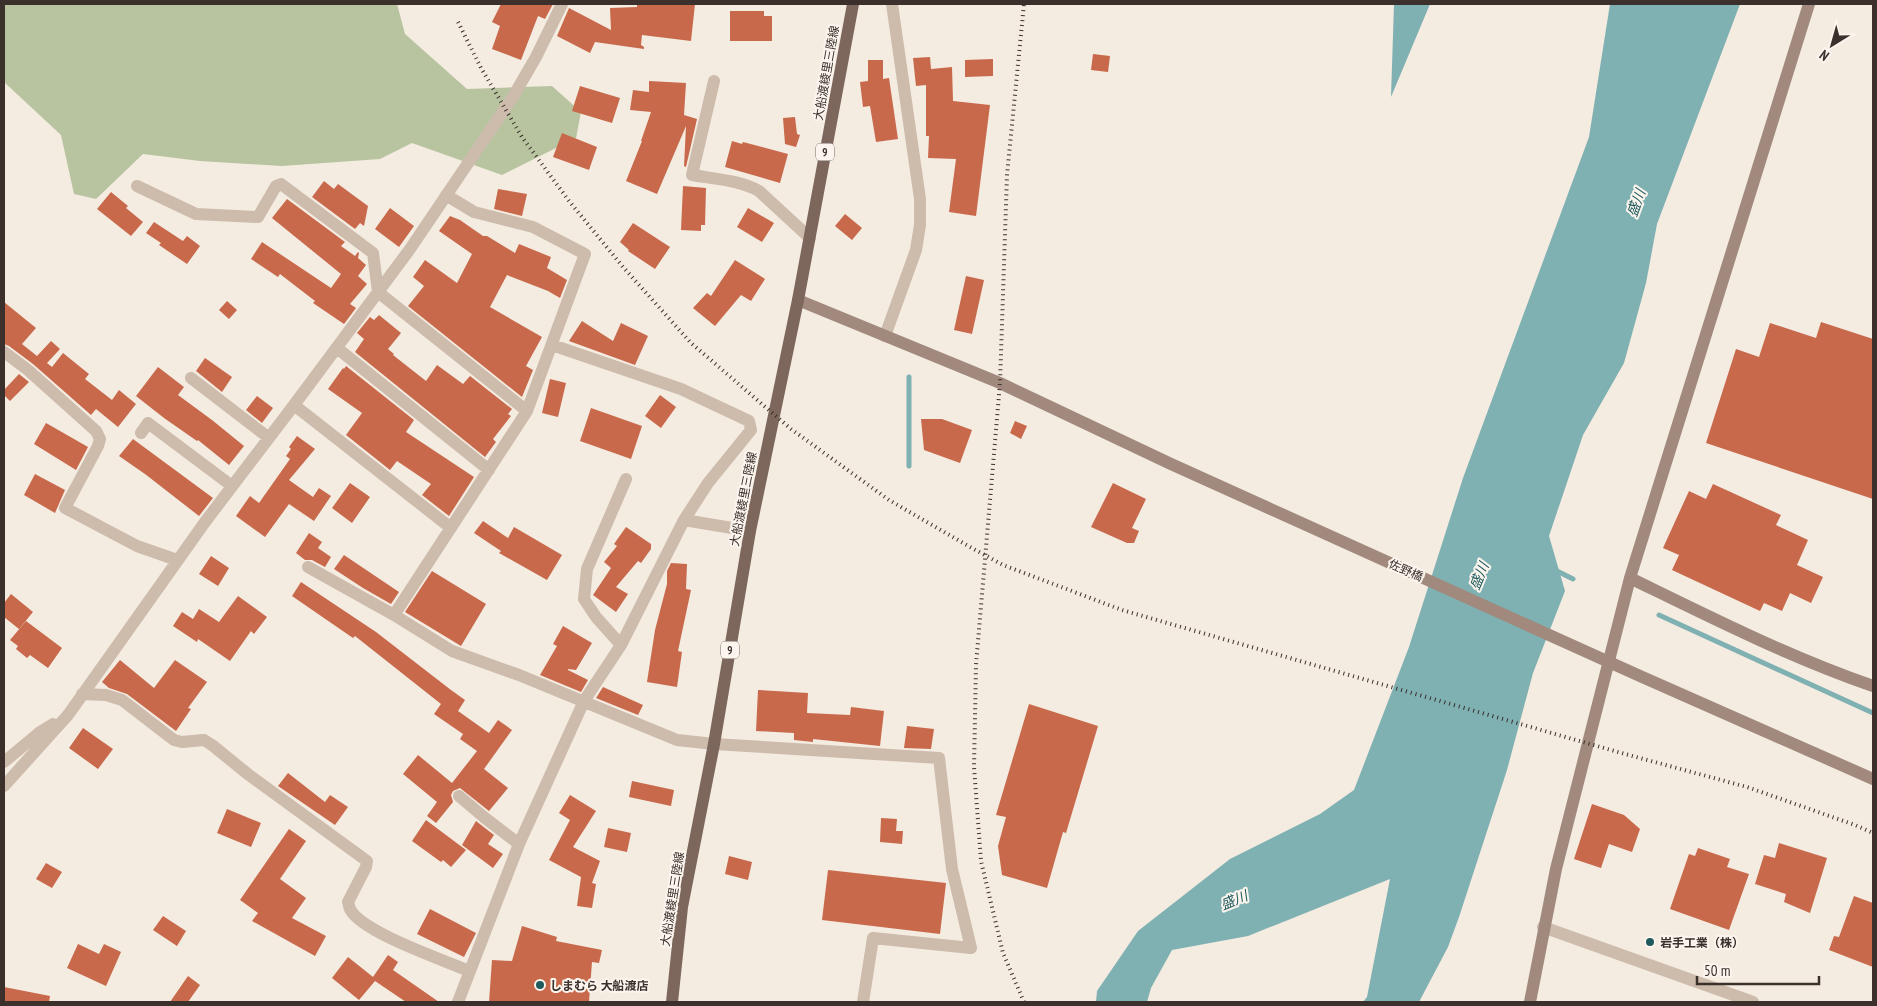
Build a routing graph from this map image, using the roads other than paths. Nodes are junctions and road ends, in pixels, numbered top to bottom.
1 (562, 4) edge
2 (853, 4) edge
3 (892, 4) edge
4 (1810, 4) edge
5 (714, 81) dead end
6 (137, 186) dead end
7 (446, 195) junction
8 (810, 238) junction
9 (378, 292) junction
10 (798, 300) junction
11 (885, 336) junction
12 (552, 345) junction
13 (336, 348) junction
14 (4, 352) edge
15 (191, 378) dead end
16 (294, 405) junction
17 (527, 411) junction
18 (141, 433) dead end
19 (269, 438) junction
20 (489, 470) junction
21 (626, 479) dead end
22 (232, 486) junction
23 (684, 520) junction
24 (451, 528) junction
25 (750, 531) junction
26 (177, 560) junction
27 (308, 567) dead end
28 (1630, 578) junction
29 (394, 615) junction
30 (621, 645) junction
31 (1873, 686) edge
32 (82, 694) junction
33 (584, 701) junction
34 (68, 715) junction
35 (714, 744) junction
36 (4, 762) edge
37 (1873, 779) edge
38 (4, 786) edge
39 (459, 796) dead end
40 (519, 844) junction
41 (1543, 927) junction
42 (469, 971) junction
43 (458, 1002) edge
44 (672, 1002) edge
45 (863, 1002) edge
46 (1530, 1002) edge
47 (1753, 1002) edge

1 - 7 street
2 - 8 main road, 大船渡綾里三陸線 / 9
3 - 11 street
4 - 28 street
5 - 8 street
6 - 9 street
7 - 9 street
7 - 12 street
8 - 10 main road, 大船渡綾里三陸線 / 9
9 - 13 street
9 - 17 street
10 - 11 street, 佐野橋
10 - 25 main road, 大船渡綾里三陸線 / 9
11 - 37 street, 佐野橋
12 - 17 street
12 - 23 street
13 - 16 street
13 - 20 street
14 - 26 street
15 - 19 street
16 - 19 street
16 - 24 street
17 - 20 street
18 - 22 street
19 - 22 street
20 - 24 street
21 - 30 street
22 - 26 street
23 - 25 street
23 - 30 street
24 - 29 street
25 - 35 main road, 大船渡綾里三陸線 / 9
26 - 32 street
27 - 29 street
28 - 31 street
28 - 41 street
29 - 33 street
30 - 33 street
32 - 34 street
32 - 42 street
33 - 35 street
33 - 40 street
34 - 36 street
34 - 38 street
35 - 44 main road, 大船渡綾里三陸線 / 9
35 - 45 street
39 - 40 street
40 - 42 street
41 - 46 street
41 - 47 street
42 - 43 street

